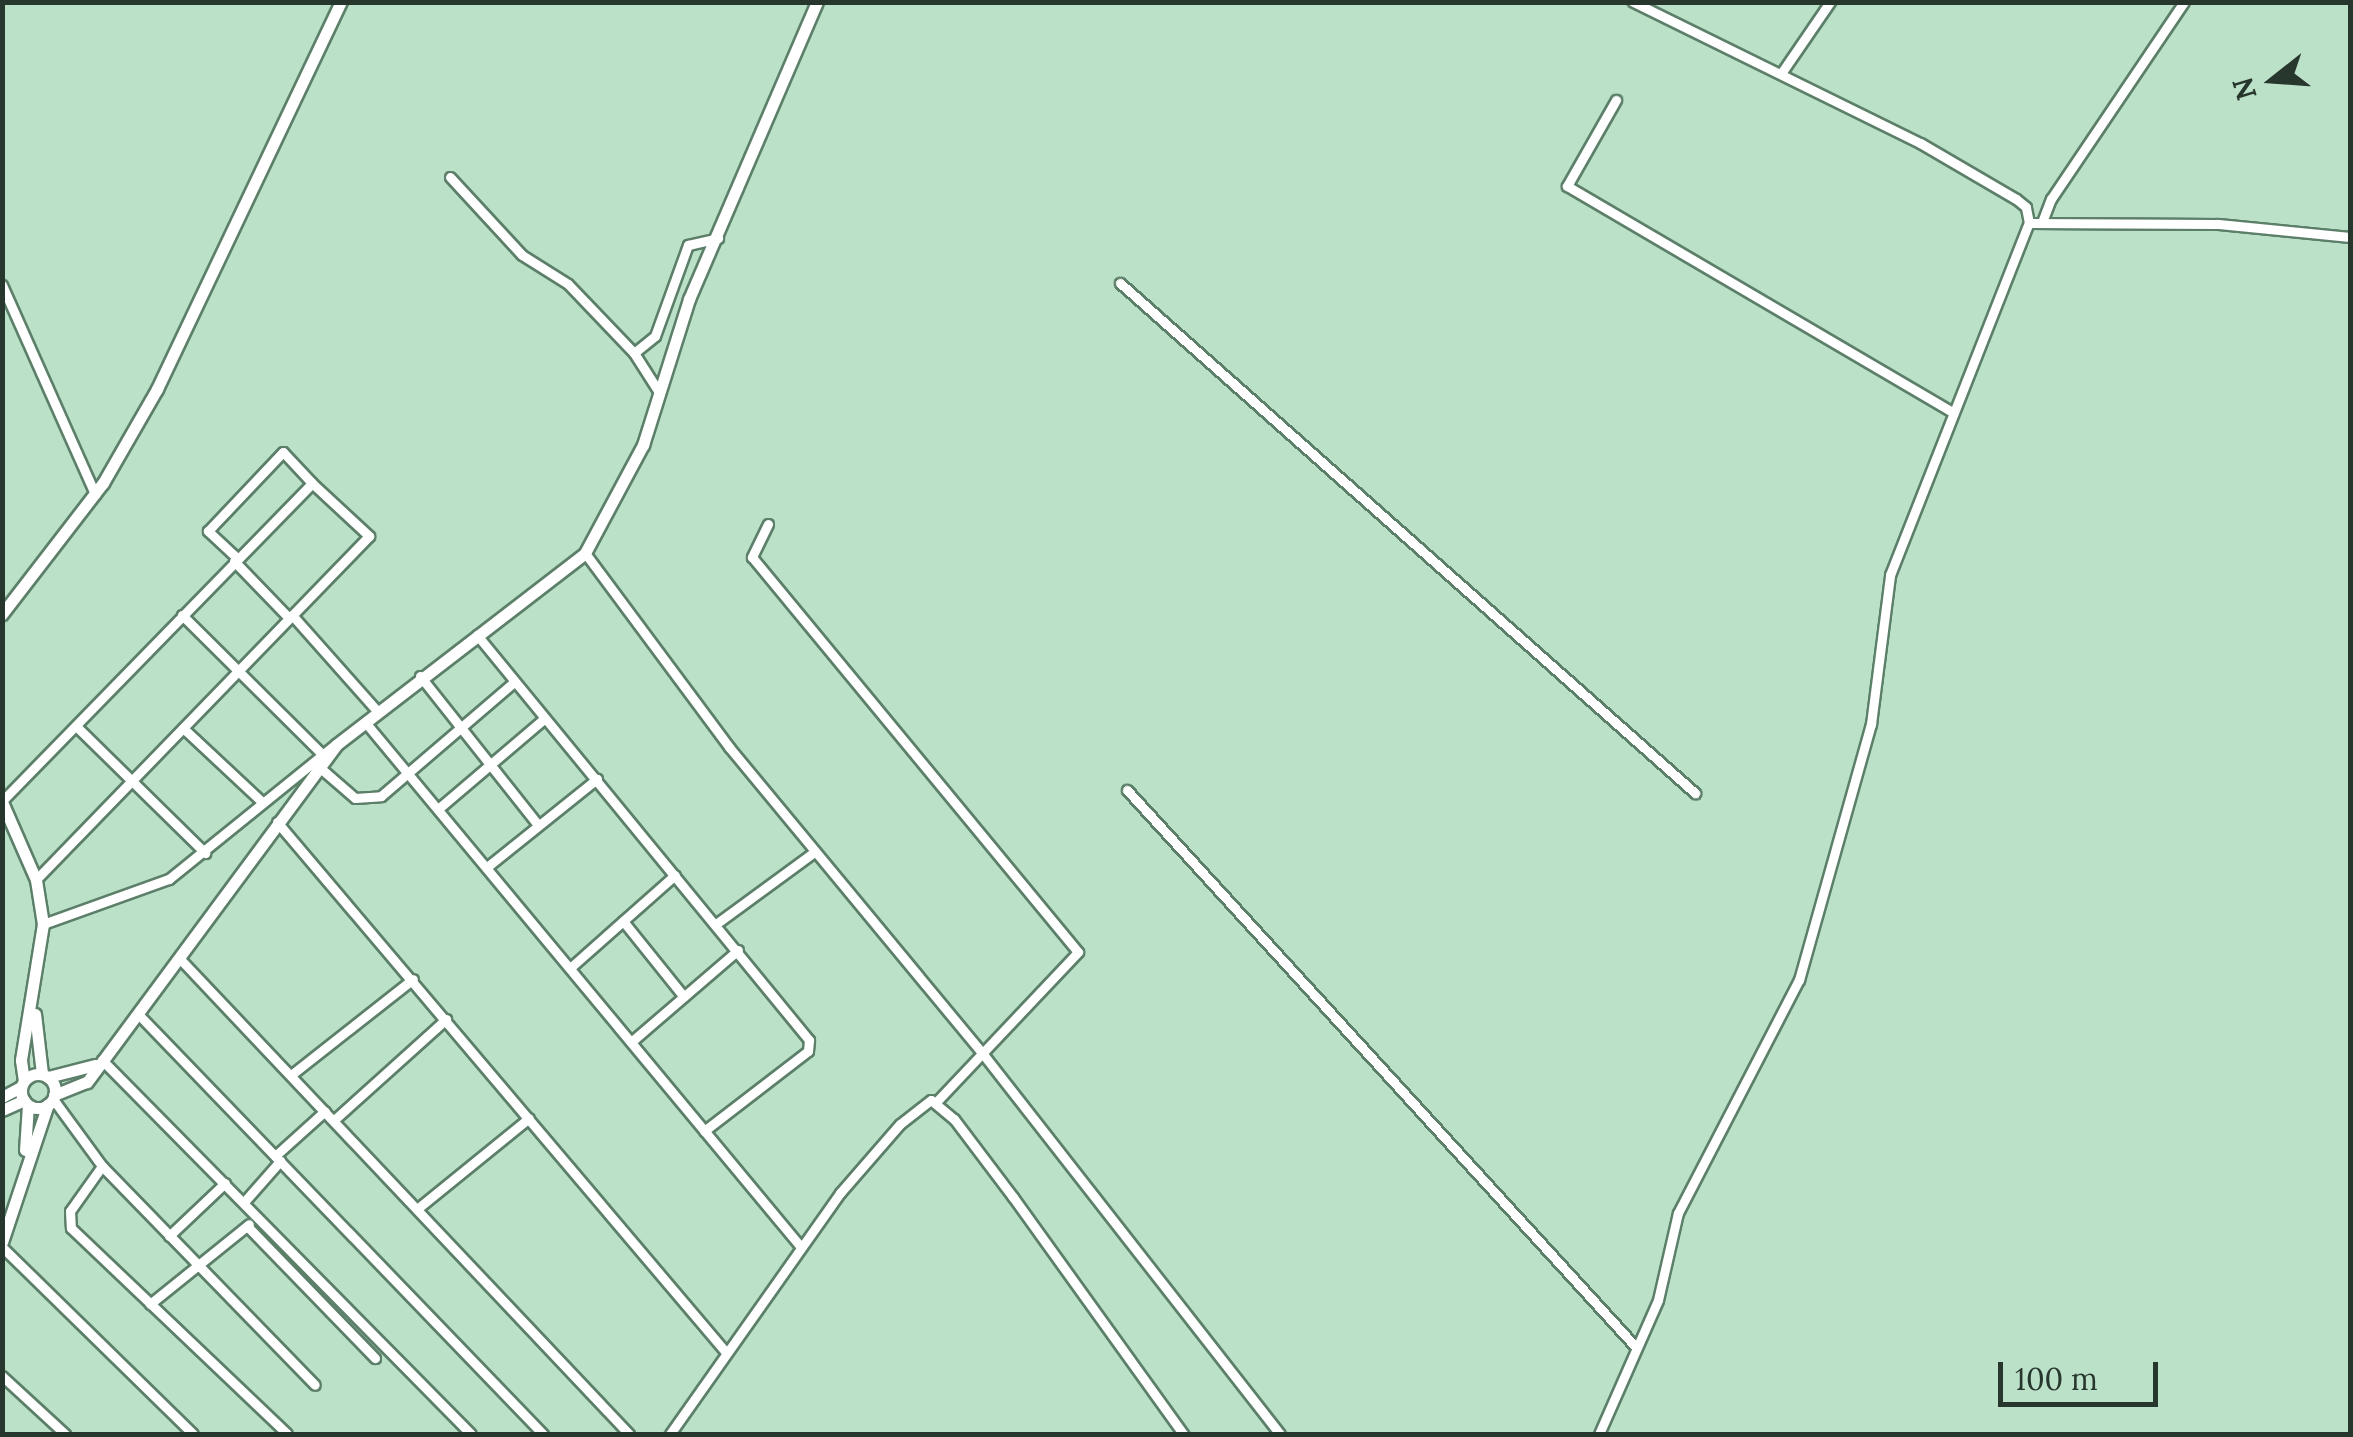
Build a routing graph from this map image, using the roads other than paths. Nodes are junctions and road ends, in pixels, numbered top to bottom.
1 (341, 2) edge
2 (817, 2) edge
3 (1633, 2) edge
4 (1830, 2) edge
5 (2184, 2) edge
6 (1782, 72) junction
7 (1616, 100) dead end
8 (450, 177) dead end
9 (2042, 222) junction
10 (2029, 223) junction
11 (2350, 236) edge
12 (718, 238) junction
13 (1120, 283) dead end
14 (2, 285) edge
15 (634, 353) junction
16 (656, 389) junction
17 (1952, 412) junction
18 (312, 483) junction
19 (94, 494) junction
20 (768, 524) dead end
21 (585, 553) junction
22 (236, 559) junction
23 (2, 614) edge
24 (182, 614) junction
25 (291, 616) junction
26 (478, 635) junction
27 (238, 671) junction
28 (420, 676) junction
29 (514, 682) junction
30 (378, 712) junction
31 (545, 718) junction
32 (365, 722) junction
33 (76, 727) junction
34 (460, 727) junction
35 (183, 728) junction
36 (321, 759) junction
37 (491, 765) junction
38 (407, 772) junction
39 (597, 779) junction
40 (131, 781) junction
41 (1127, 790) dead end
42 (1694, 793) dead end
43 (2, 802) edge
44 (262, 802) junction
45 (438, 809) junction
46 (276, 821) junction
47 (538, 825) junction
48 (813, 852) junction
49 (204, 853) junction
50 (487, 867) junction
51 (675, 875) junction
52 (36, 880) junction
53 (623, 921) junction
54 (43, 924) junction
55 (716, 924) junction
56 (738, 950) junction
57 (182, 961) junction
58 (570, 968) junction
59 (413, 979) junction
60 (684, 996) junction
61 (34, 1005) junction
62 (140, 1016) junction
63 (446, 1019) junction
64 (632, 1042) junction
65 (983, 1054) junction
66 (98, 1062) junction
67 (291, 1075) junction
68 (45, 1076) junction
69 (24, 1093) junction
70 (2, 1097) edge
71 (52, 1100) junction
72 (937, 1102) junction
73 (2, 1110) edge
74 (325, 1111) junction
75 (529, 1118) junction
76 (334, 1120) junction
77 (704, 1131) junction
78 (278, 1159) junction
79 (24, 1164) junction
80 (102, 1166) junction
81 (225, 1183) junction
82 (244, 1202) junction
83 (417, 1210) junction
84 (259, 1216) junction
85 (247, 1226) junction
86 (169, 1236) junction
87 (2, 1245) edge
88 (800, 1246) junction
89 (199, 1266) junction
90 (150, 1304) junction
91 (1634, 1345) junction
92 (724, 1350) junction
93 (375, 1358) dead end
94 (2, 1376) edge
95 (315, 1385) dead end
96 (65, 1434) edge
97 (192, 1434) edge
98 (287, 1434) edge
99 (471, 1434) edge
100 (543, 1434) edge
101 (629, 1434) edge
102 (670, 1434) edge
103 (1184, 1434) edge
104 (1280, 1434) edge
105 (1600, 1434) edge

1 - 19 street
2 - 12 street
3 - 6 street
4 - 6 street
5 - 9 street
6 - 10 street
7 - 17 street
8 - 15 street
9 - 10 street
9 - 11 street
10 - 17 street
12 - 15 street
12 - 16 street
13 - 42 street
14 - 19 street
15 - 16 street
16 - 21 street
17 - 91 street
18 - 22 street
18 - 22 street
18 - 25 street
19 - 23 street
20 - 65 street
21 - 26 street
21 - 48 street
22 - 24 street
22 - 25 street
24 - 27 street
24 - 33 street
25 - 27 street
25 - 30 street
26 - 28 street
26 - 29 street
27 - 35 street
27 - 36 street
28 - 30 street
28 - 34 street
29 - 31 street
29 - 34 street
30 - 32 street
31 - 37 street
31 - 39 street
32 - 36 street
32 - 38 street
33 - 40 street
33 - 43 street
34 - 37 street
34 - 38 street
35 - 40 street
35 - 44 street
36 - 38 street
36 - 44 street
36 - 46 street
37 - 45 street
37 - 47 street
38 - 45 street
39 - 47 street
39 - 51 street
40 - 49 street
40 - 52 street
41 - 91 street
43 - 52 street
44 - 49 street
45 - 50 street
46 - 57 street
46 - 59 street
47 - 50 street
48 - 55 street
48 - 65 street
49 - 54 street
50 - 58 street
51 - 53 street
51 - 55 street
52 - 54 street
53 - 58 street
53 - 60 street
54 - 61 street
55 - 56 street
56 - 60 street
56 - 77 street
57 - 62 street
57 - 67 street
58 - 64 street
59 - 63 street
59 - 67 street
60 - 64 street
61 - 68 street
61 - 69 street
62 - 66 street
62 - 78 street
63 - 75 street
63 - 76 street
64 - 77 street
65 - 72 street
65 - 104 street
66 - 68 street
66 - 71 street
66 - 81 street
67 - 74 street
68 - 69 street
68 - 71 street
69 - 70 street
69 - 71 street
69 - 73 street
69 - 79 street
71 - 79 street
71 - 80 street
72 - 88 street
72 - 103 street
74 - 76 street
74 - 78 street
75 - 83 street
75 - 92 street
76 - 83 street
77 - 88 street
78 - 82 street
78 - 100 street
79 - 87 street
80 - 86 street
80 - 90 street
81 - 82 street
81 - 86 street
82 - 84 street
83 - 101 street
84 - 85 street
84 - 99 street
85 - 89 street
85 - 93 street
86 - 89 street
87 - 97 street
88 - 92 street
89 - 90 street
89 - 95 street
90 - 98 street
91 - 105 street
92 - 102 street
94 - 96 street

